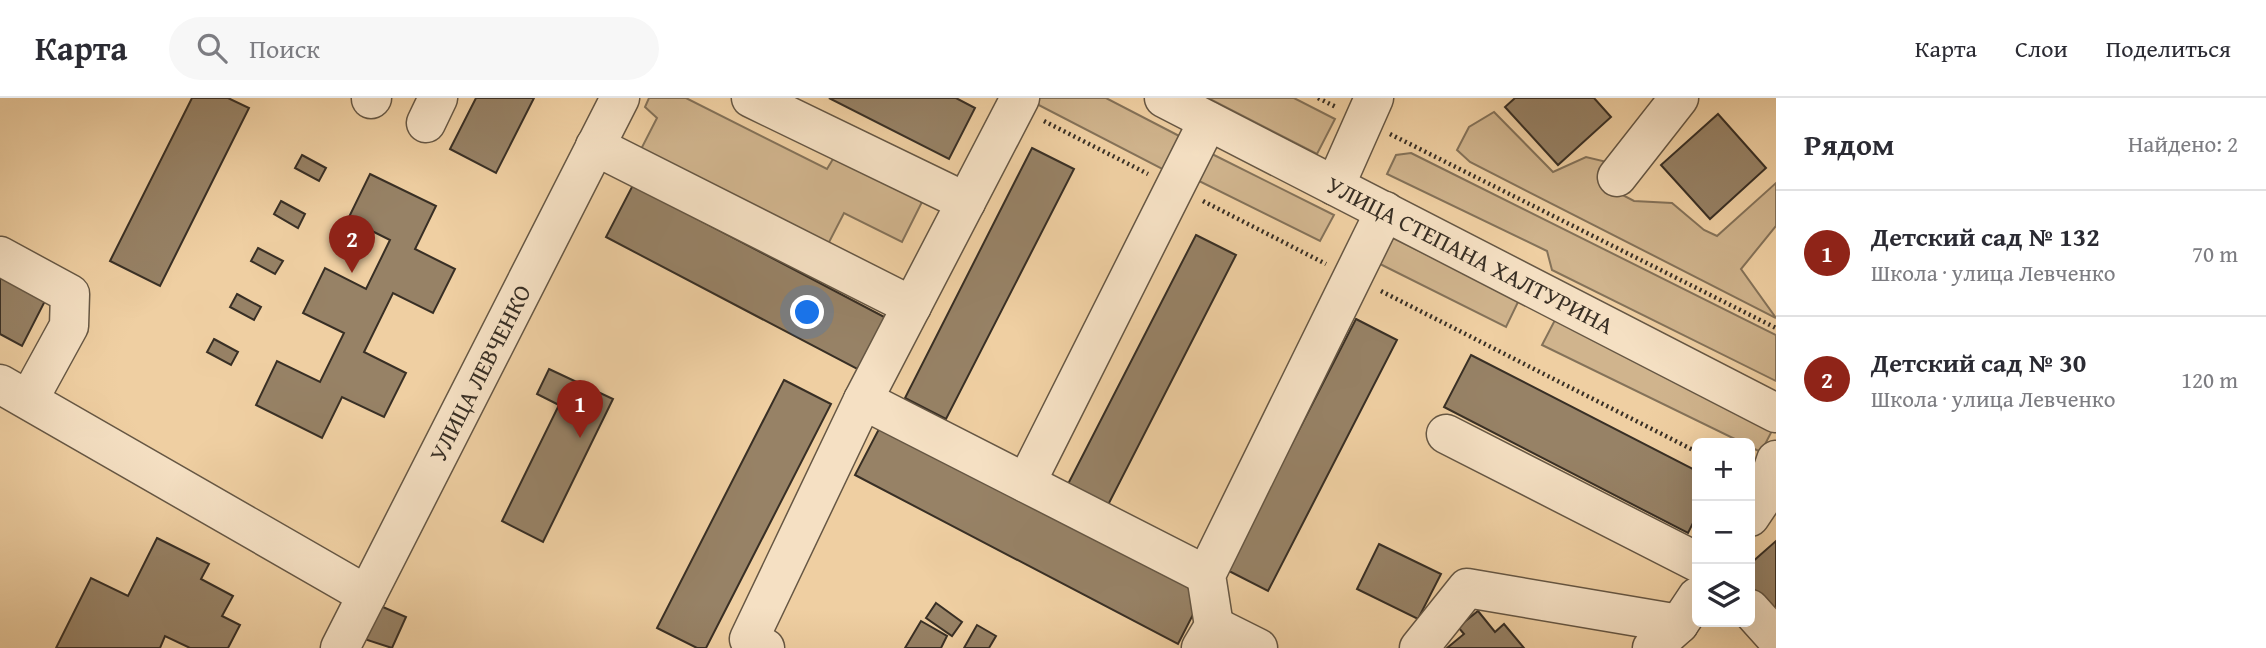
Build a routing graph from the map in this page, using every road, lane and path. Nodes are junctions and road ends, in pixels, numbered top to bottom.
1 (620, 98) edge
2 (751, 98) edge
3 (1020, 98) edge
4 (1164, 98) edge
5 (1318, 98) edge
6 (1679, 98) edge
7 (1369, 110) edge
8 (1208, 121) junction
9 (595, 146) junction
10 (1618, 177) dead end
11 (1335, 186) junction
12 (966, 202) junction
13 (1385, 211) junction
14 (0, 256) edge
15 (912, 306) junction
16 (1776, 328) edge
17 (15, 391) edge
18 (863, 400) junction
19 (1776, 413) edge
20 (1446, 435) dead end
21 (1776, 460) edge
22 (1026, 483) junction
23 (1755, 510) edge
24 (1692, 559) edge
25 (1206, 575) junction
26 (367, 595) junction
27 (1755, 615) edge
28 (1676, 623) edge
29 (1208, 637) edge
30 (1776, 638) edge
31 (340, 648) edge
32 (765, 648) edge
33 (1258, 648) edge
34 (1419, 648) edge

1 - 9 street, УЛИЦА ЛЕВЧЕНКО
2 - 12 street
3 - 12 street
4 - 8 street, УЛИЦА СТЕПАНА ХАЛТУРИНА
5 - 7 path
6 - 10 street
7 - 11 street
7 - 16 path
8 - 11 street, УЛИЦА СТЕПАНА ХАЛТУРИНА
8 - 22 street
9 - 15 street
9 - 26 street, УЛИЦА ЛЕВЧЕНКО
11 - 13 street, УЛИЦА СТЕПАНА ХАЛТУРИНА
12 - 15 street
13 - 19 street, УЛИЦА СТЕПАНА ХАЛТУРИНА
13 - 25 street
14 - 17 street
15 - 18 street
17 - 26 street
18 - 22 street
18 - 32 street
20 - 24 street
21 - 23 street
22 - 25 street
25 - 29 street
26 - 31 street, УЛИЦА ЛЕВЧЕНКО
27 - 30 street
28 - 34 street
29 - 33 street

